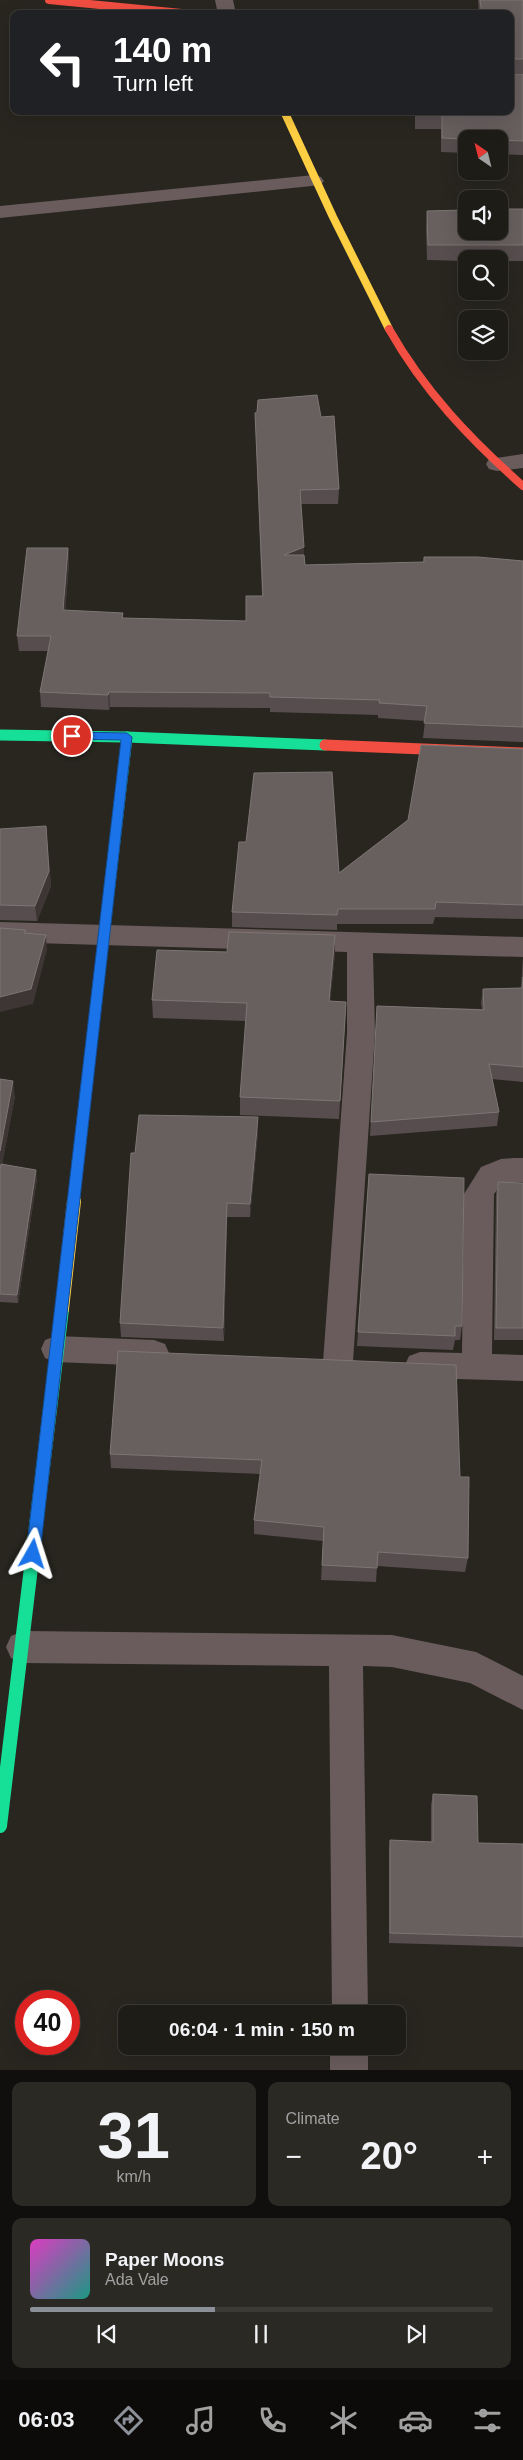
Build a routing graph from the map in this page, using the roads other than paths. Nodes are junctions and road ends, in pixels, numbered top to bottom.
1 (49, 0) edge
2 (151, 10) edge
3 (286, 115) edge
4 (314, 181) junction
5 (0, 212) edge
6 (523, 461) edge
7 (497, 464) junction
8 (523, 486) edge
9 (0, 735) edge
10 (127, 737) junction
11 (523, 753) edge
12 (0, 932) edge
13 (104, 934) junction
14 (360, 942) junction
15 (523, 947) edge
16 (523, 1170) edge
17 (56, 1349) junction
18 (182, 1354) edge
19 (477, 1366) junction
20 (523, 1368) edge
21 (23, 1647) junction
22 (346, 1651) junction
23 (523, 1694) edge
24 (0, 1826) edge
25 (350, 2005) edge
26 (349, 2055) edge
27 (349, 2070) edge

1 - 2 street
3 - 4 street
4 - 5 street
4 - 7 street
6 - 7 street
7 - 8 street
9 - 10 street
10 - 11 street
10 - 13 street
12 - 13 street
13 - 14 street
13 - 17 street
14 - 15 street
14 - 19 street
16 - 19 street
17 - 18 street
17 - 21 street
19 - 20 street
21 - 22 street
21 - 24 street
22 - 23 street
22 - 25 street
26 - 27 street

